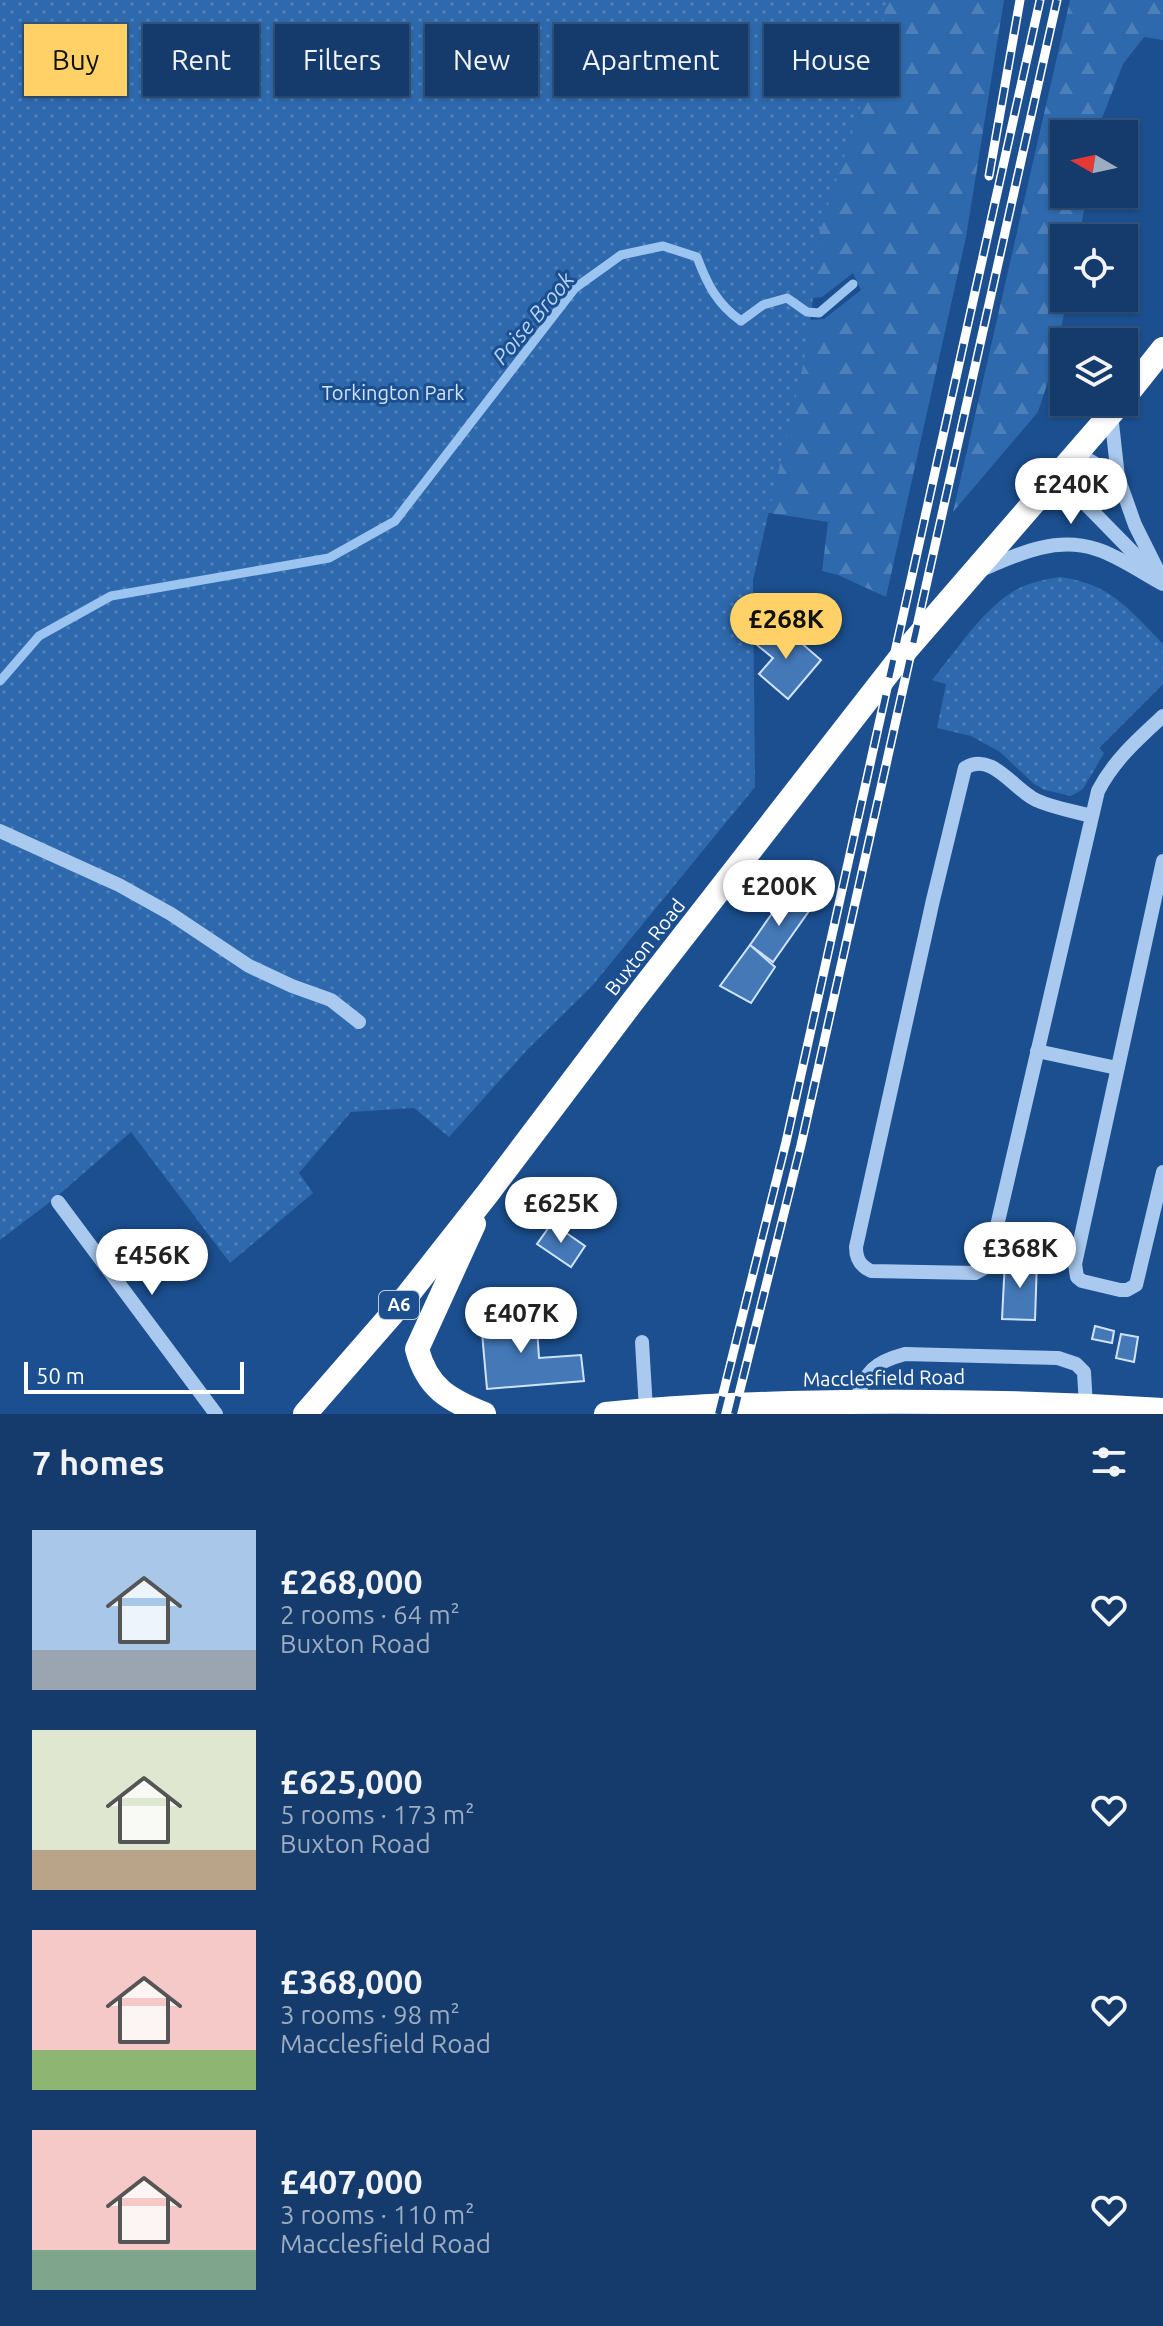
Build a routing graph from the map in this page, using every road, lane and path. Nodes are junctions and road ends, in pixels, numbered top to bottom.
1 (1163, 349) edge
2 (1138, 381) edge
3 (1109, 416) edge
4 (1119, 416) edge
5 (1077, 453) junction
6 (1058, 476) junction
7 (1118, 477) junction
8 (973, 573) junction
9 (1163, 582) edge
10 (1163, 716) edge
11 (1092, 816) junction
12 (0, 831) edge
13 (1163, 861) edge
14 (359, 1022) dead end
15 (1037, 1051) junction
16 (1117, 1068) junction
17 (1163, 1172) edge
18 (488, 1193) junction
19 (58, 1202) dead end
20 (642, 1342) dead end
21 (856, 1401) junction
22 (1086, 1406) junction
23 (972, 1407) edge
24 (646, 1410) junction
25 (1163, 1410) edge
26 (216, 1414) edge
27 (305, 1414) edge
28 (484, 1414) edge
29 (606, 1414) edge

1 - 2 highway, Buxton Road / A6
3 - 5 highway, Buxton Road / A6
4 - 7 street
5 - 6 highway, Buxton Road / A6
5 - 7 street
6 - 8 highway, Buxton Road / A6
6 - 9 street
7 - 9 street
8 - 9 street
8 - 18 highway, Buxton Road / A6
10 - 11 street
11 - 15 street
11 - 15 street
12 - 14 street
13 - 16 street
15 - 16 street
16 - 17 street
18 - 27 highway, Buxton Road / A6
18 - 28 highway
19 - 26 street
20 - 24 street
21 - 22 street
21 - 23 highway, Macclesfield Road
21 - 24 highway, Macclesfield Road
22 - 23 highway, Macclesfield Road
22 - 25 highway, Macclesfield Road
24 - 29 highway, Macclesfield Road

